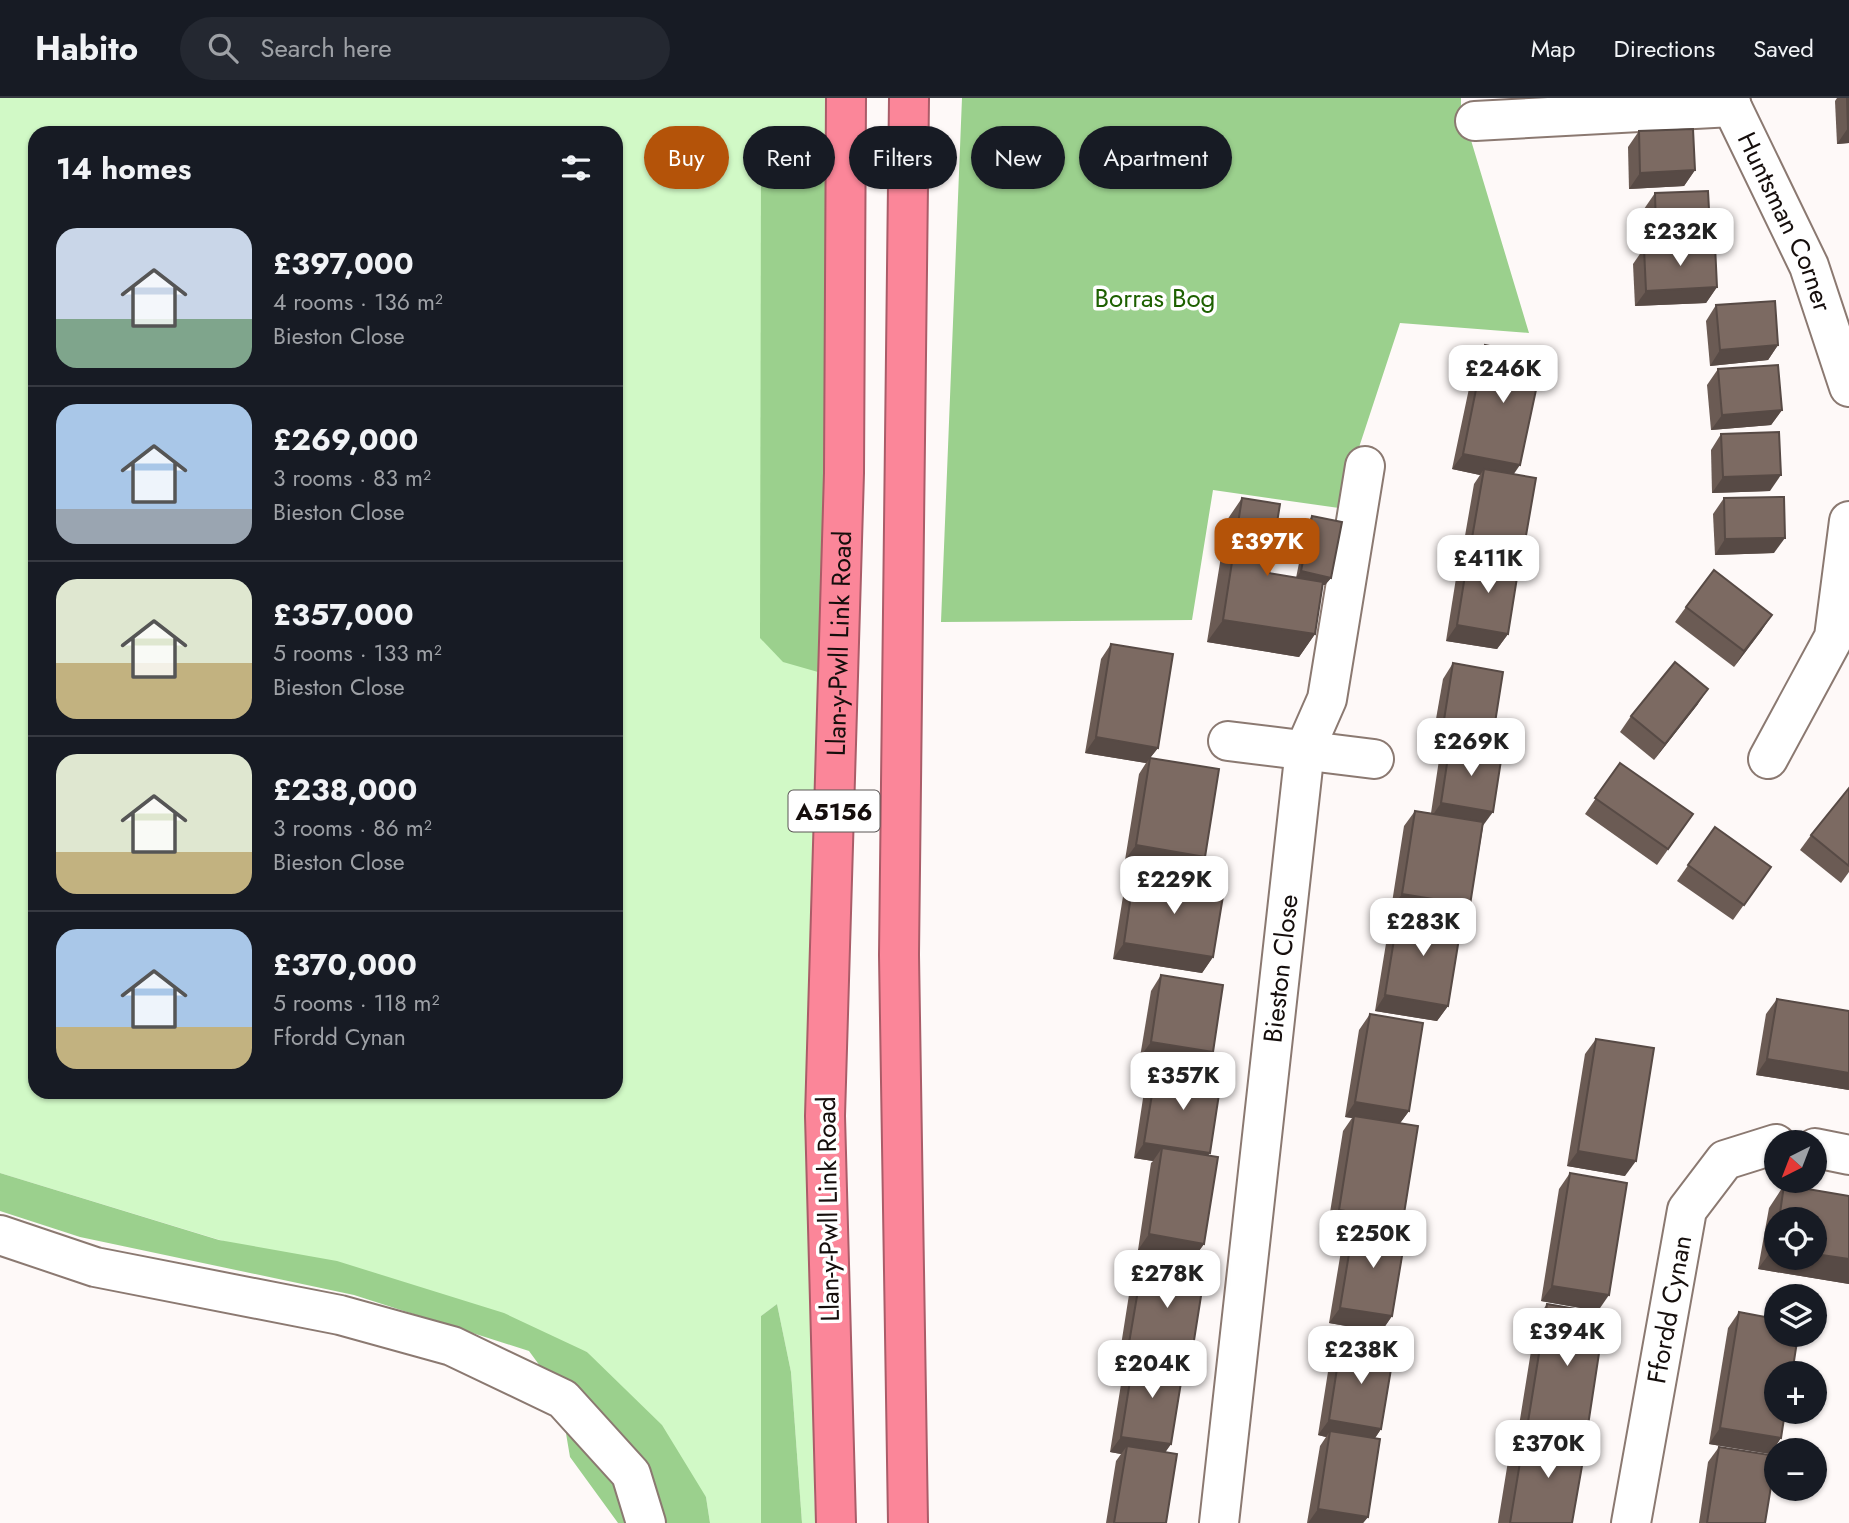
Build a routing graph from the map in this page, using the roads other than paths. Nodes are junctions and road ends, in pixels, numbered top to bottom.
1 (846, 98) edge
2 (909, 98) edge
3 (1731, 102) edge
4 (1475, 121) dead end
5 (1849, 387) edge
6 (1365, 466) dead end
7 (1849, 521) edge
8 (1228, 741) dead end
9 (1305, 749) junction
10 (1374, 759) dead end
11 (1768, 759) dead end
12 (1764, 1148) edge
13 (1827, 1150) edge
14 (1849, 1155) edge
15 (0, 1235) edge
16 (646, 1523) edge
17 (836, 1523) edge
18 (908, 1523) edge
19 (1219, 1523) edge
20 (1631, 1523) edge

1 - 17 highway, Llan-y-Pwll Link Road / A5156
2 - 18 highway, A5156
3 - 4 street
3 - 5 street, Huntsman Corner
6 - 9 street, Bieston Close
7 - 11 street
8 - 9 street
9 - 10 street
9 - 19 street, Bieston Close
12 - 20 street, Ffordd Cynan
13 - 14 street
15 - 16 street

